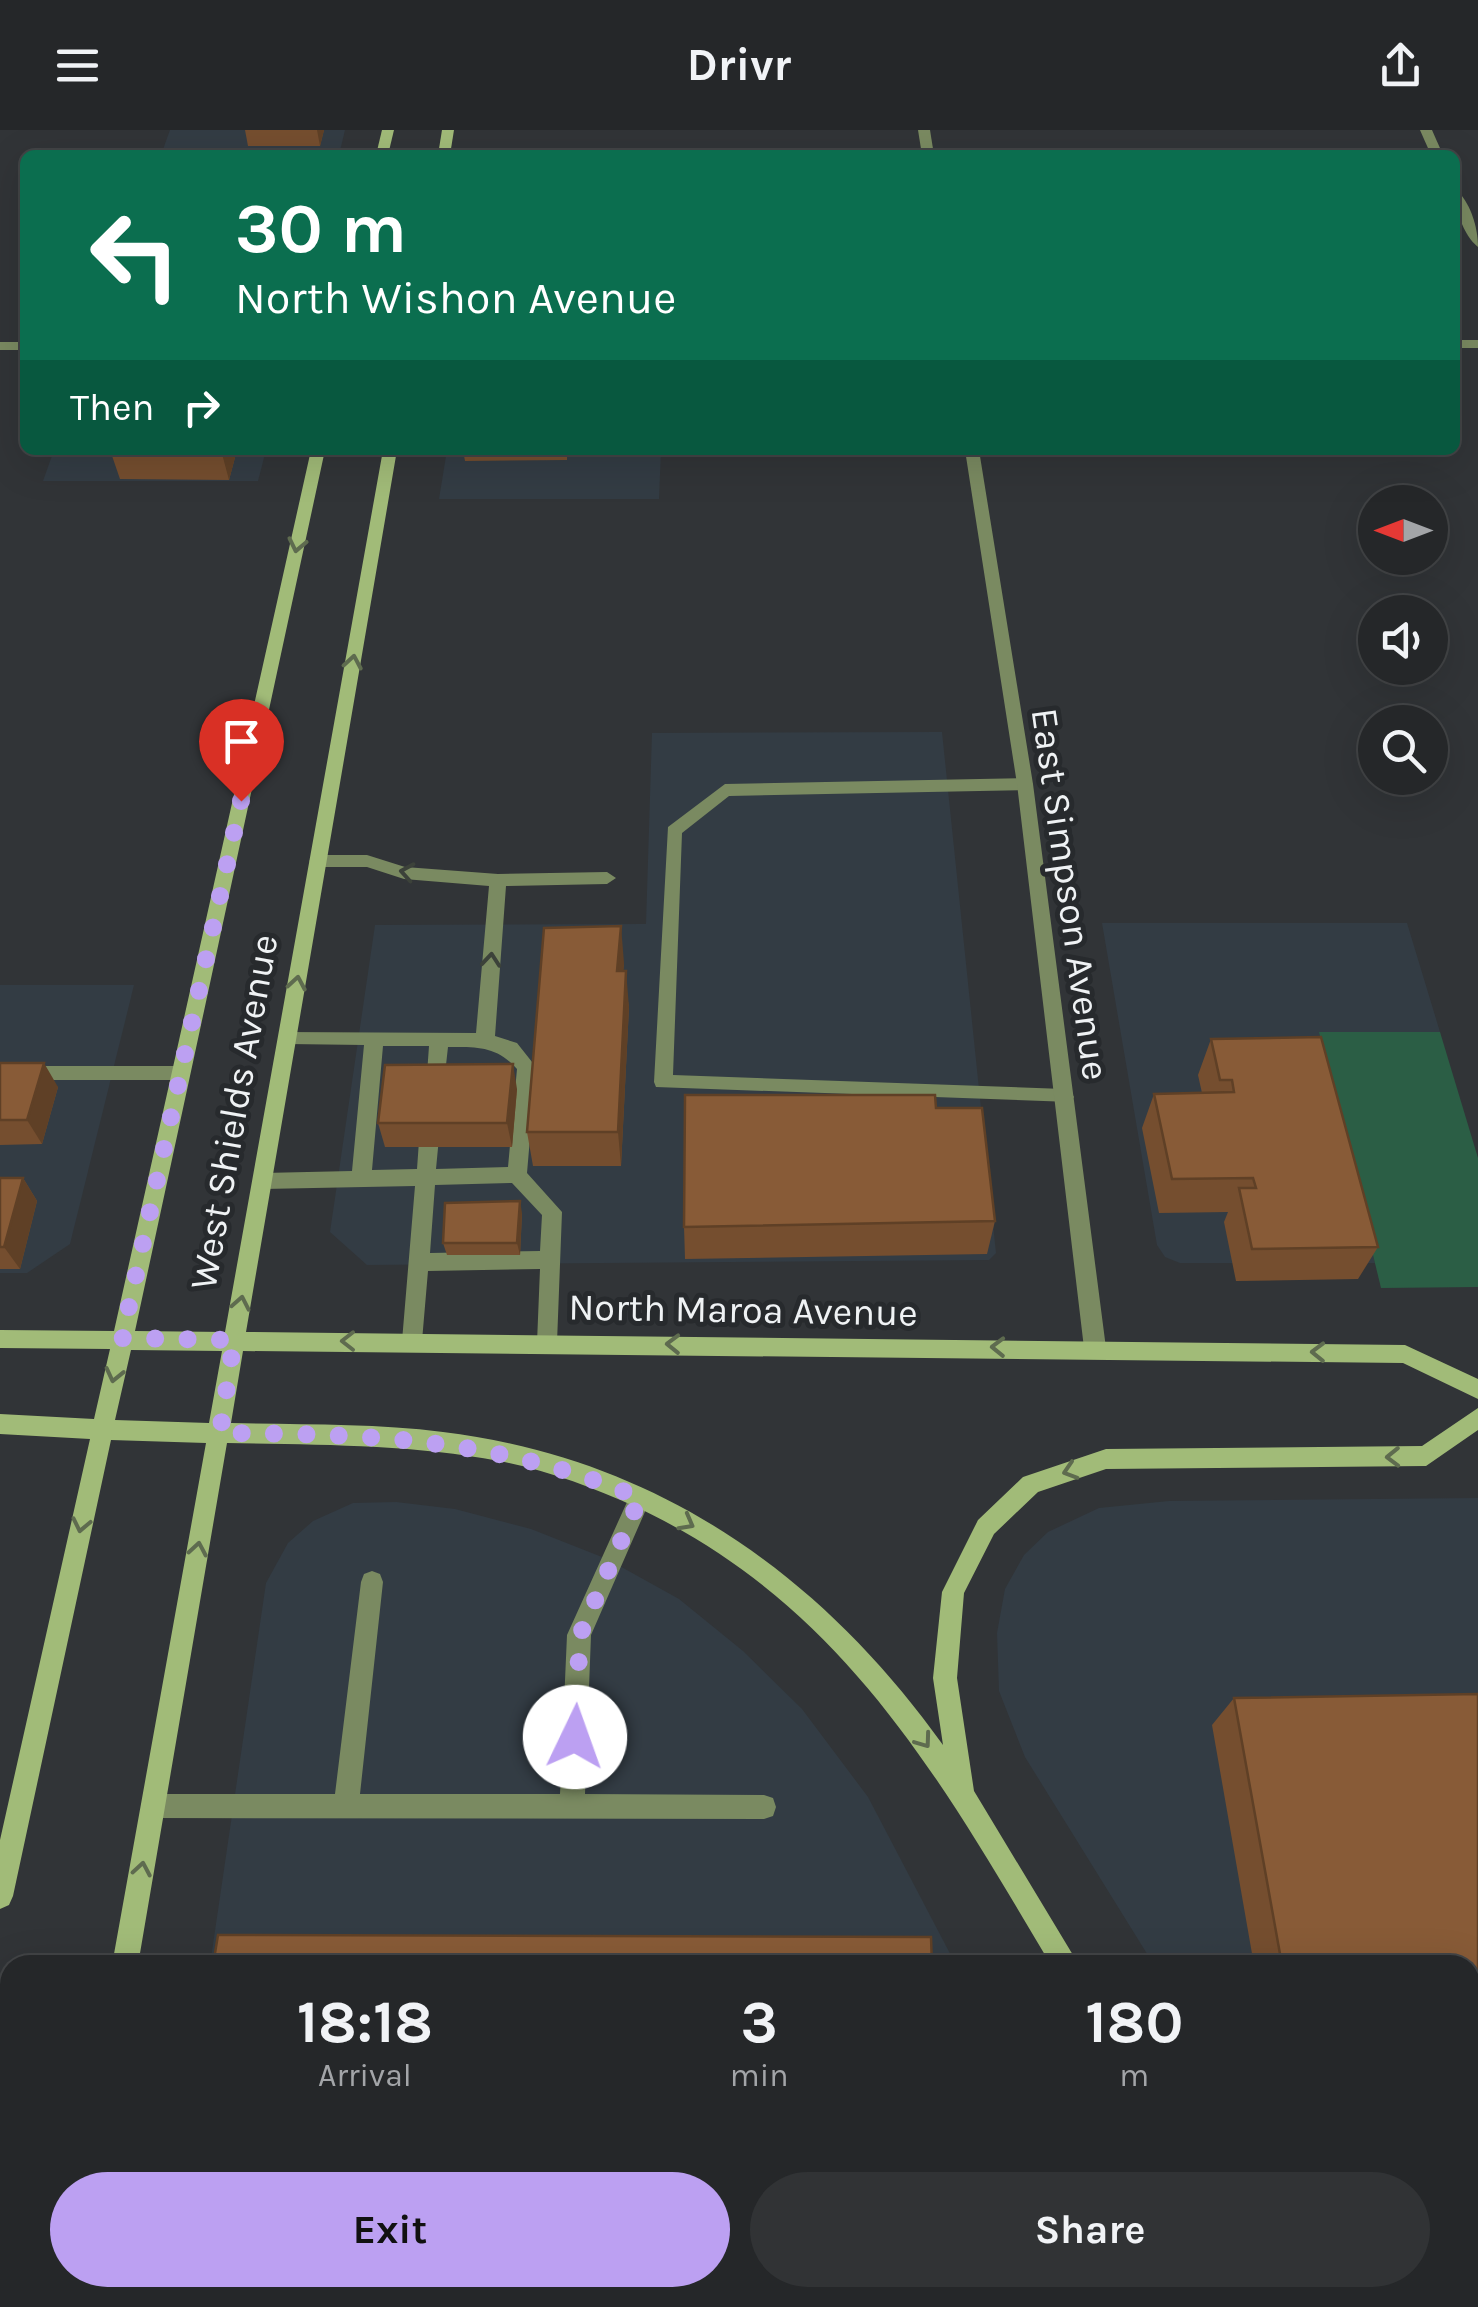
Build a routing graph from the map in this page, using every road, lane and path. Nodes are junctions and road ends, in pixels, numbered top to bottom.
1 (1460, 204) edge
2 (1478, 243) edge
3 (317, 455) edge
4 (389, 455) edge
5 (973, 455) edge
6 (1025, 784) junction
7 (318, 861) junction
8 (607, 878) dead end
9 (498, 880) junction
10 (288, 1036) junction
11 (374, 1038) junction
12 (439, 1038) junction
13 (485, 1040) junction
14 (0, 1074) edge
15 (181, 1074) junction
16 (436, 1074) edge
17 (1064, 1097) junction
18 (430, 1126) edge
19 (517, 1174) junction
20 (426, 1176) junction
21 (360, 1178) junction
22 (263, 1181) junction
23 (550, 1260) junction
24 (418, 1262) junction
25 (122, 1338) junction
26 (0, 1339) edge
27 (234, 1340) junction
28 (412, 1342) junction
29 (547, 1343) junction
30 (1095, 1348) junction
31 (1478, 1389) edge
32 (1478, 1418) edge
33 (0, 1424) edge
34 (102, 1430) junction
35 (220, 1433) junction
36 (640, 1498) junction
37 (372, 1582) dead end
38 (962, 1793) junction
39 (346, 1805) junction
40 (153, 1806) junction
41 (572, 1806) junction
42 (764, 1806) dead end
43 (0, 1896) edge
44 (127, 1955) edge
45 (1060, 1955) edge

1 - 2 street
3 -> 15 main road, West Shields Avenue
7 -> 4 main road, West Shields Avenue
5 - 6 street, East Simpson Avenue
6 - 17 street, East Simpson Avenue
6 - 17 street
9 -> 7 street
10 -> 7 main road, West Shields Avenue
8 - 9 street
13 -> 9 street
10 - 11 street
10 - 22 main road, West Shields Avenue
11 - 12 street
11 - 21 street
12 - 13 street
12 - 16 street
13 - 19 street
14 - 15 street
15 - 25 main road, West Shields Avenue
17 - 30 street, East Simpson Avenue
18 - 20 street
19 - 20 street
19 - 23 street
20 - 21 street
20 - 24 street
21 - 22 street
27 -> 22 main road, West Shields Avenue
23 - 24 street
23 - 29 street
24 - 28 street
25 - 26 main road, North Maroa Avenue
25 - 27 main road, North Maroa Avenue
25 -> 34 main road, West Shields Avenue
28 -> 27 main road, North Maroa Avenue
27 - 35 main road, West Shields Avenue
28 - 29 main road, North Maroa Avenue
30 -> 29 main road, North Maroa Avenue
31 -> 30 main road, North Maroa Avenue
32 -> 38 main road
33 - 34 main road
34 - 35 main road
34 -> 43 main road, West Shields Avenue
35 - 36 main road
40 -> 35 main road, West Shields Avenue
36 -> 38 main road
36 - 41 street
37 - 39 street
38 - 45 main road
39 - 40 street
39 - 41 street
44 -> 40 main road, West Shields Avenue
41 - 42 street

